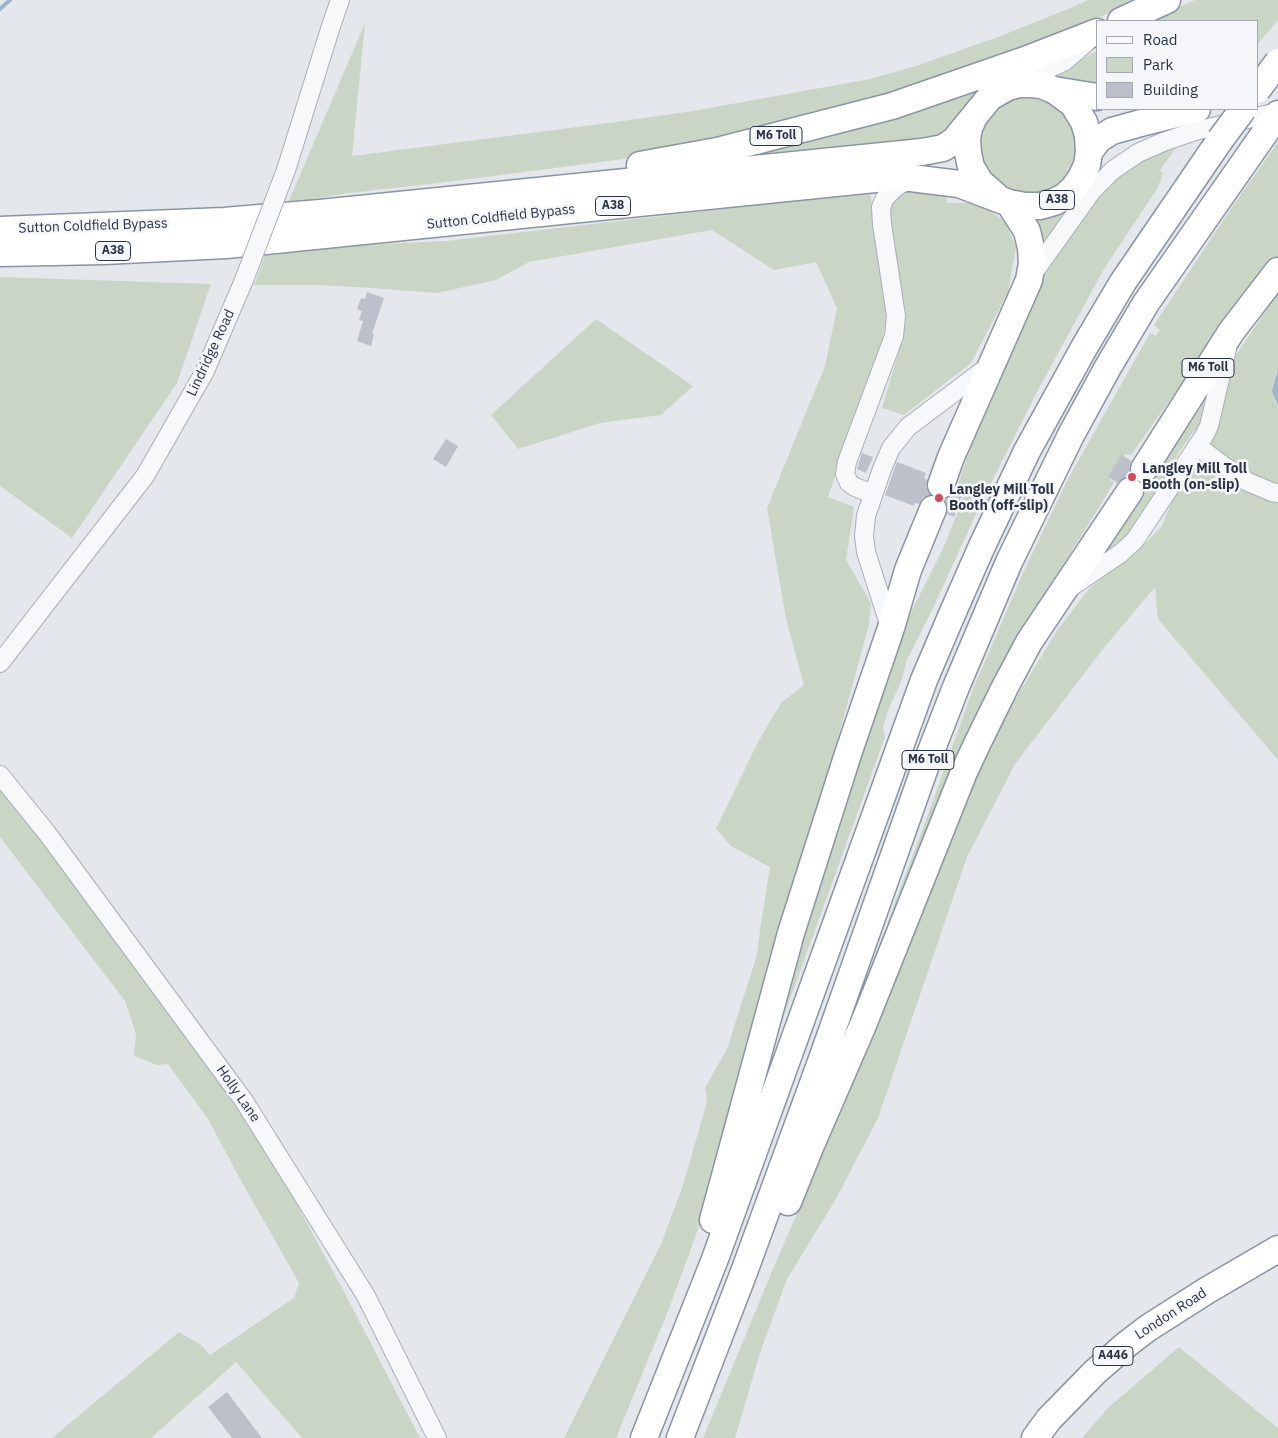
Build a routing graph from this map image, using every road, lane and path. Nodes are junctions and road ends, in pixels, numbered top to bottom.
1 (340, 0) edge
2 (1167, 0) edge
3 (1124, 20) edge
4 (1096, 33) edge
5 (1096, 34) edge
6 (1278, 63) edge
7 (1258, 68) edge
8 (1008, 87) junction
9 (1278, 88) edge
10 (1054, 90) junction
11 (1258, 91) edge
12 (1258, 92) edge
13 (1096, 97) edge
14 (1193, 110) edge
15 (1242, 110) edge
16 (976, 112) junction
17 (1275, 118) edge
18 (1089, 152) junction
19 (911, 178) junction
20 (445, 200) junction
21 (1004, 201) junction
22 (0, 230) edge
23 (0, 253) edge
24 (1278, 271) edge
25 (1028, 280) junction
26 (1231, 332) junction
27 (992, 364) junction
28 (1197, 446) junction
29 (1144, 469) dead end
30 (941, 484) dead end
31 (1130, 491) dead end
32 (1278, 492) edge
33 (874, 494) junction
34 (933, 509) dead end
35 (1061, 593) junction
36 (891, 628) junction
37 (0, 663) edge
38 (0, 775) edge
39 (1278, 1249) edge
40 (437, 1438) edge
41 (643, 1438) edge
42 (681, 1438) edge
43 (1035, 1438) edge

1 - 37 street, Lindridge Road, bridge
2 - 3 highway
4 - 20 highway, M6 Toll
5 - 8 street
6 - 7 highway
6 - 11 highway, bridge
8 - 10 highway, Sutton Coldfield Bypass / A38
8 - 16 highway, Sutton Coldfield Bypass / A38
9 - 12 highway
10 - 13 highway, Sutton Coldfield Bypass / A38
10 - 18 highway, Sutton Coldfield Bypass / A38
14 - 18 highway, Sutton Coldfield Bypass / A38
15 - 41 highway, M6 Toll, bridge
16 - 20 highway, Sutton Coldfield Bypass / A38
16 - 21 highway, Sutton Coldfield Bypass / A38
17 - 25 street
17 - 42 highway, M6 Toll
18 - 21 highway, Sutton Coldfield Bypass / A38
19 - 21 highway, Sutton Coldfield Bypass / A38
19 - 23 highway, Sutton Coldfield Bypass / A38
19 - 33 street
20 - 22 highway, Sutton Coldfield Bypass / A38
21 - 25 highway
24 - 26 highway, M6 Toll
25 - 27 highway
26 - 28 street
26 - 29 highway, M6 Toll
27 - 30 highway
27 - 33 street
28 - 32 street
28 - 35 street
31 - 35 highway, M6 Toll
33 - 36 street
34 - 36 highway
35 - 42 highway, M6 Toll
36 - 41 highway
38 - 40 street, Holly Lane
39 - 43 highway, London Road / A446

